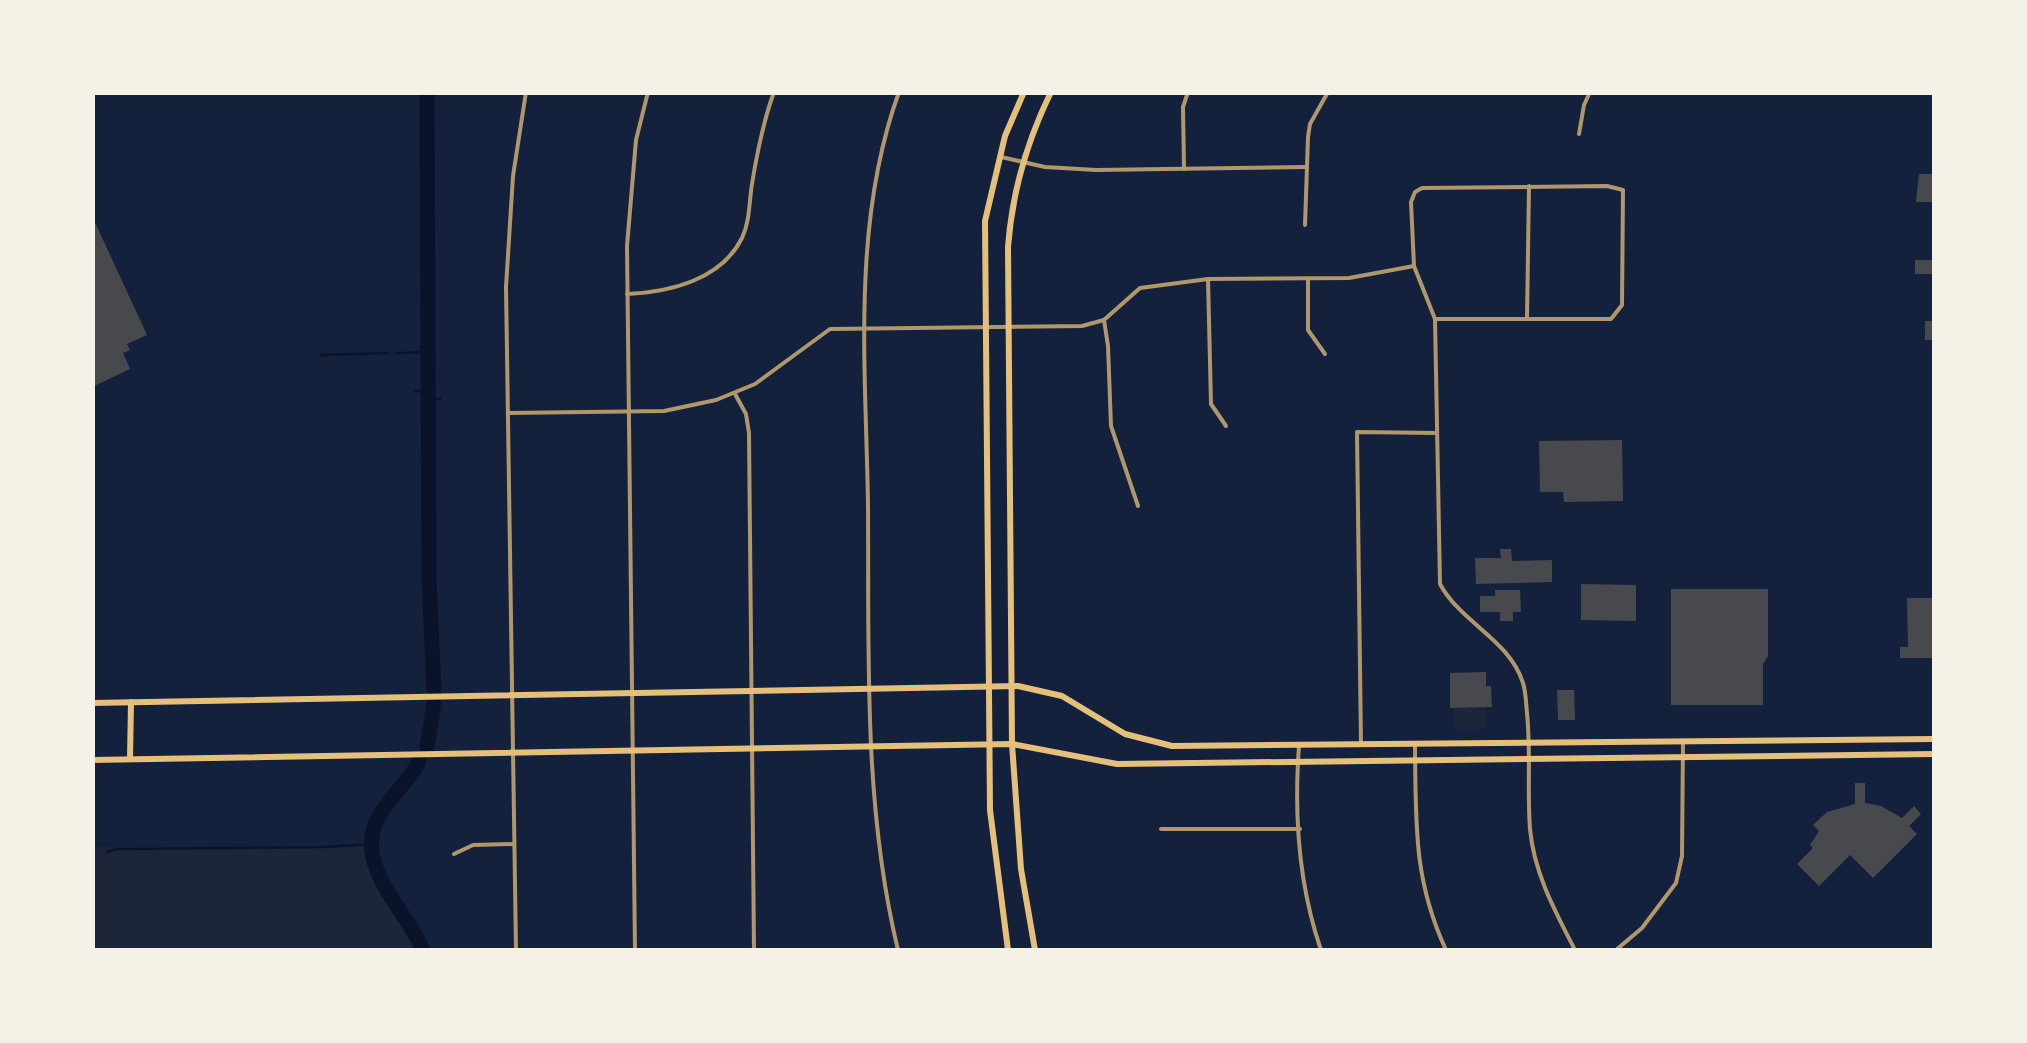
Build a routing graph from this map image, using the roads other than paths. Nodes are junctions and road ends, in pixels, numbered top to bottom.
1 (526, 92) edge
2 (648, 92) edge
3 (774, 92) edge
4 (899, 92) edge
5 (1024, 92) edge
6 (1051, 92) edge
7 (1188, 92) edge
8 (1328, 92) edge
9 (1590, 92) edge
10 (1579, 134) dead end
11 (1000, 157) junction
12 (1024, 162) junction
13 (1306, 167) junction
14 (1184, 169) junction
15 (1530, 186) junction
16 (1305, 225) dead end
17 (1414, 266) junction
18 (1308, 278) junction
19 (1208, 279) junction
20 (628, 294) junction
21 (1435, 319) junction
22 (1526, 319) junction
23 (1104, 320) junction
24 (984, 328) junction
25 (1007, 328) junction
26 (866, 329) junction
27 (1325, 354) dead end
28 (735, 394) junction
29 (628, 411) junction
30 (508, 413) junction
31 (1226, 426) dead end
32 (1437, 433) junction
33 (1138, 506) dead end
34 (990, 687) junction
35 (1012, 687) junction
36 (870, 690) junction
37 (753, 691) junction
38 (632, 693) junction
39 (512, 696) junction
40 (131, 702) junction
41 (92, 703) edge
42 (1934, 739) edge
43 (1782, 740) junction
44 (1682, 742) junction
45 (989, 744) junction
46 (1012, 744) junction
47 (1530, 744) junction
48 (1362, 745) junction
49 (1414, 745) junction
50 (872, 746) junction
51 (1300, 746) junction
52 (753, 748) junction
53 (632, 750) junction
54 (513, 752) junction
55 (1934, 754) edge
56 (1782, 756) junction
57 (1683, 758) junction
58 (130, 759) junction
59 (92, 760) edge
60 (1530, 760) junction
61 (1415, 761) junction
62 (1298, 762) junction
63 (1160, 829) dead end
64 (1300, 829) junction
65 (514, 844) junction
66 (454, 854) dead end
67 (516, 950) edge
68 (635, 950) edge
69 (754, 950) edge
70 (898, 950) edge
71 (1008, 950) edge
72 (1034, 950) edge
73 (1321, 950) edge
74 (1446, 950) edge
75 (1575, 950) edge
76 (1616, 950) edge

1 - 30 street
2 - 20 street
3 - 20 street
4 - 26 street
5 - 11 main road
6 - 12 main road
7 - 14 street
8 - 13 street
9 - 10 street
11 - 12 street
11 - 24 main road
12 - 14 street
12 - 25 main road
13 - 14 street
13 - 16 street
15 - 17 street
15 - 22 street
15 - 22 street
17 - 18 street
17 - 21 street
18 - 19 street
18 - 27 street
19 - 23 street
19 - 31 street
20 - 29 street
21 - 22 street
21 - 32 street
23 - 25 street
23 - 33 street
24 - 25 street
24 - 26 street
24 - 34 main road
25 - 35 main road
26 - 28 street
26 - 36 street
28 - 29 street
28 - 37 street
29 - 30 street
29 - 38 street
30 - 39 street
32 - 47 street
32 - 48 street
34 - 35 main road
34 - 36 main road
34 - 45 main road
35 - 46 main road
35 - 51 main road
36 - 37 main road
36 - 50 street
37 - 38 main road
37 - 52 street
38 - 39 main road
38 - 53 street
39 - 40 main road
39 - 54 street
40 - 41 main road
40 - 58 main road
42 - 43 main road
43 - 44 main road
43 - 56 main road
44 - 47 main road
44 - 57 street
45 - 46 main road
45 - 50 main road
45 - 71 main road
46 - 62 main road
46 - 72 main road
47 - 49 main road
47 - 60 street
48 - 49 main road
48 - 51 main road
49 - 61 street
50 - 52 main road
50 - 70 street
51 - 62 street
52 - 53 main road
52 - 69 street
53 - 54 main road
53 - 68 street
54 - 58 main road
54 - 65 street
55 - 56 main road
56 - 57 main road
57 - 60 main road
57 - 76 street
58 - 59 main road
60 - 61 main road
60 - 75 street
61 - 62 main road
61 - 74 street
62 - 64 street
63 - 64 street
64 - 73 street
65 - 66 street
65 - 67 street

